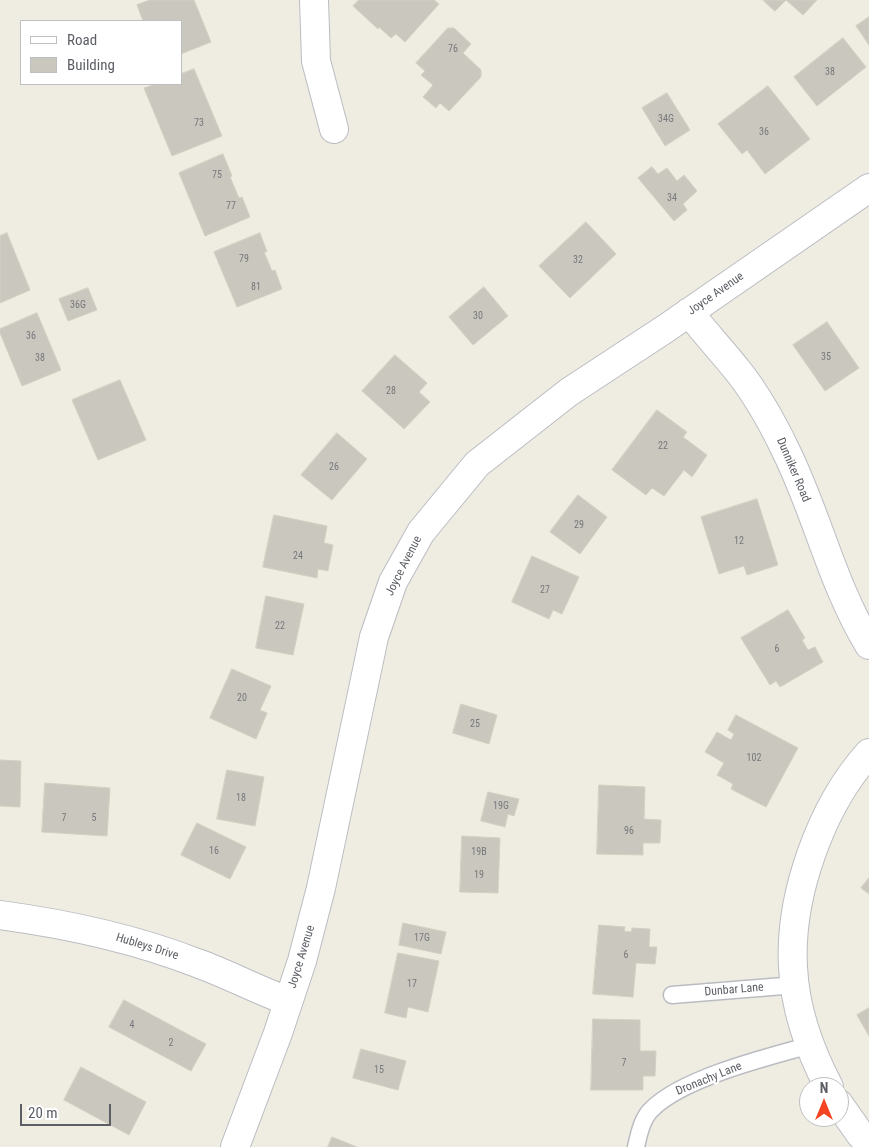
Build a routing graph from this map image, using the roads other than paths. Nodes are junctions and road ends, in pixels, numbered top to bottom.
1 (314, 0) edge
2 (334, 129) dead end
3 (869, 188) edge
4 (689, 312) junction
5 (869, 645) edge
6 (865, 766) edge
7 (0, 915) edge
8 (796, 985) junction
9 (672, 995) dead end
10 (288, 1001) junction
11 (810, 1045) junction
12 (824, 1077) edge
13 (849, 1118) edge
14 (869, 1144) edge
15 (235, 1147) edge
16 (636, 1147) edge

1 - 2 street
3 - 4 street, Joyce Avenue
4 - 5 street, Dunniker Road
4 - 10 street, Joyce Avenue
6 - 8 street
7 - 10 street, Hubleys Drive
8 - 9 lane, Dunbar Lane
8 - 11 street
10 - 15 street, Joyce Avenue
11 - 12 street
11 - 16 lane, Dronachy Lane
13 - 14 street

